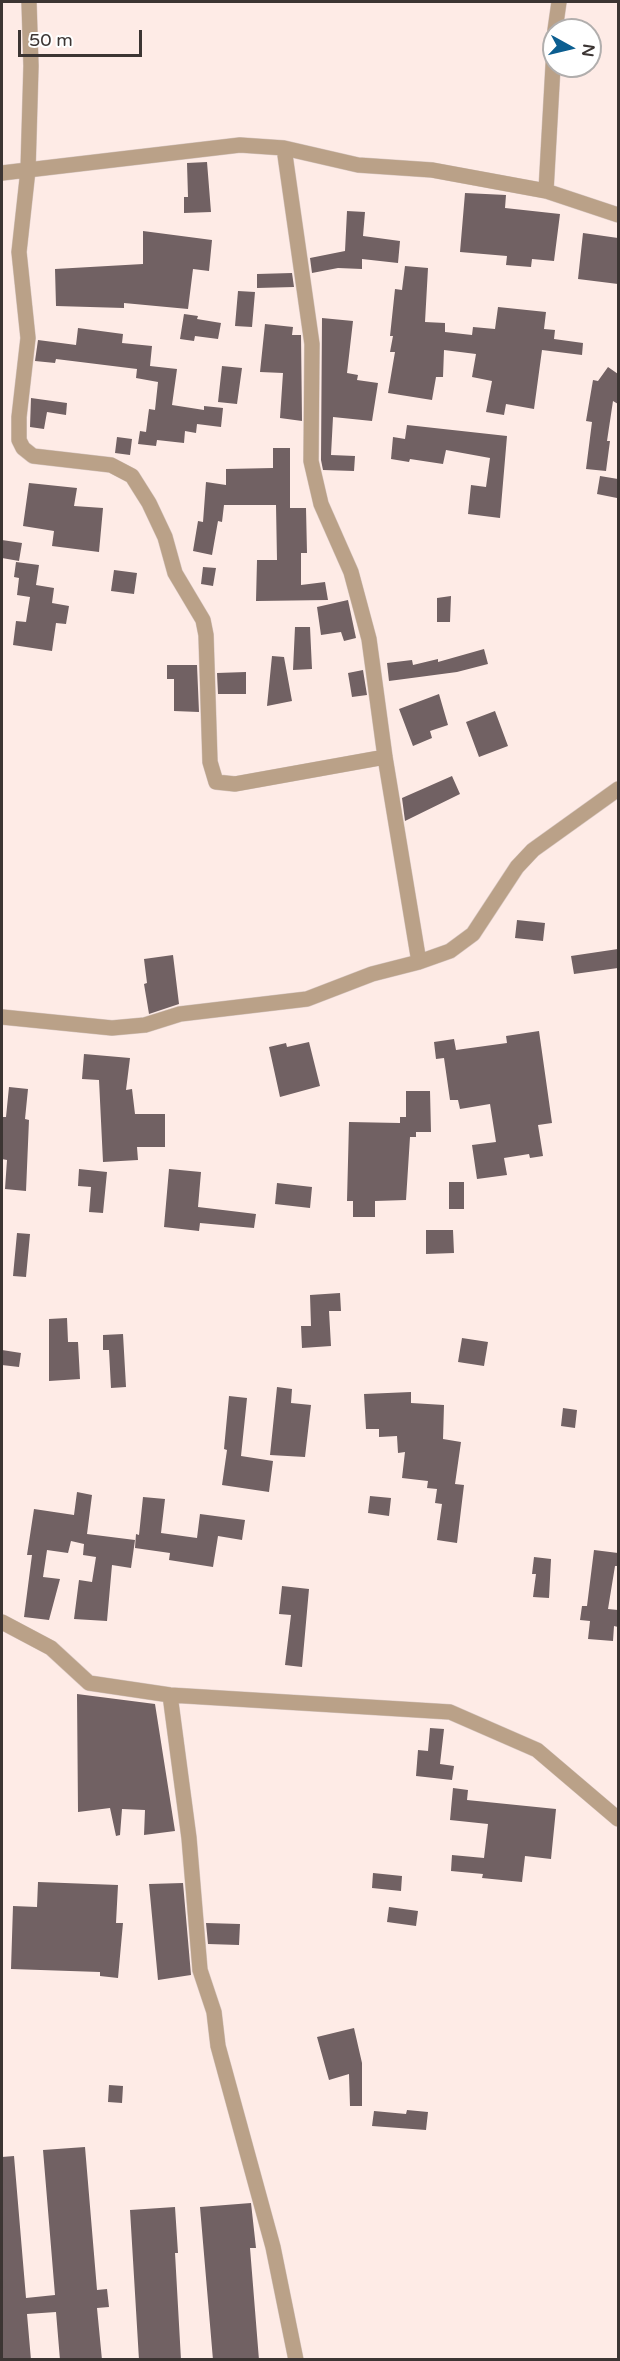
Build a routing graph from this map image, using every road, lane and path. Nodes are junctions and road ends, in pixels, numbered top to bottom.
1 (28, 2) edge
2 (559, 2) edge
3 (557, 18) edge
4 (552, 78) edge
5 (284, 148) junction
6 (28, 170) junction
7 (2, 173) edge
8 (546, 191) junction
9 (618, 215) edge
10 (385, 757) junction
11 (618, 789) edge
12 (419, 962) junction
13 (2, 1017) edge
14 (2, 1622) edge
15 (170, 1695) junction
16 (618, 1820) edge
17 (296, 2360) edge

1 - 6 street
2 - 3 street
4 - 8 street
5 - 6 street
5 - 8 street
5 - 10 street
6 - 7 street
6 - 10 street
8 - 9 street
10 - 12 street
11 - 12 street
12 - 13 street
14 - 15 street
15 - 16 street
15 - 17 street

